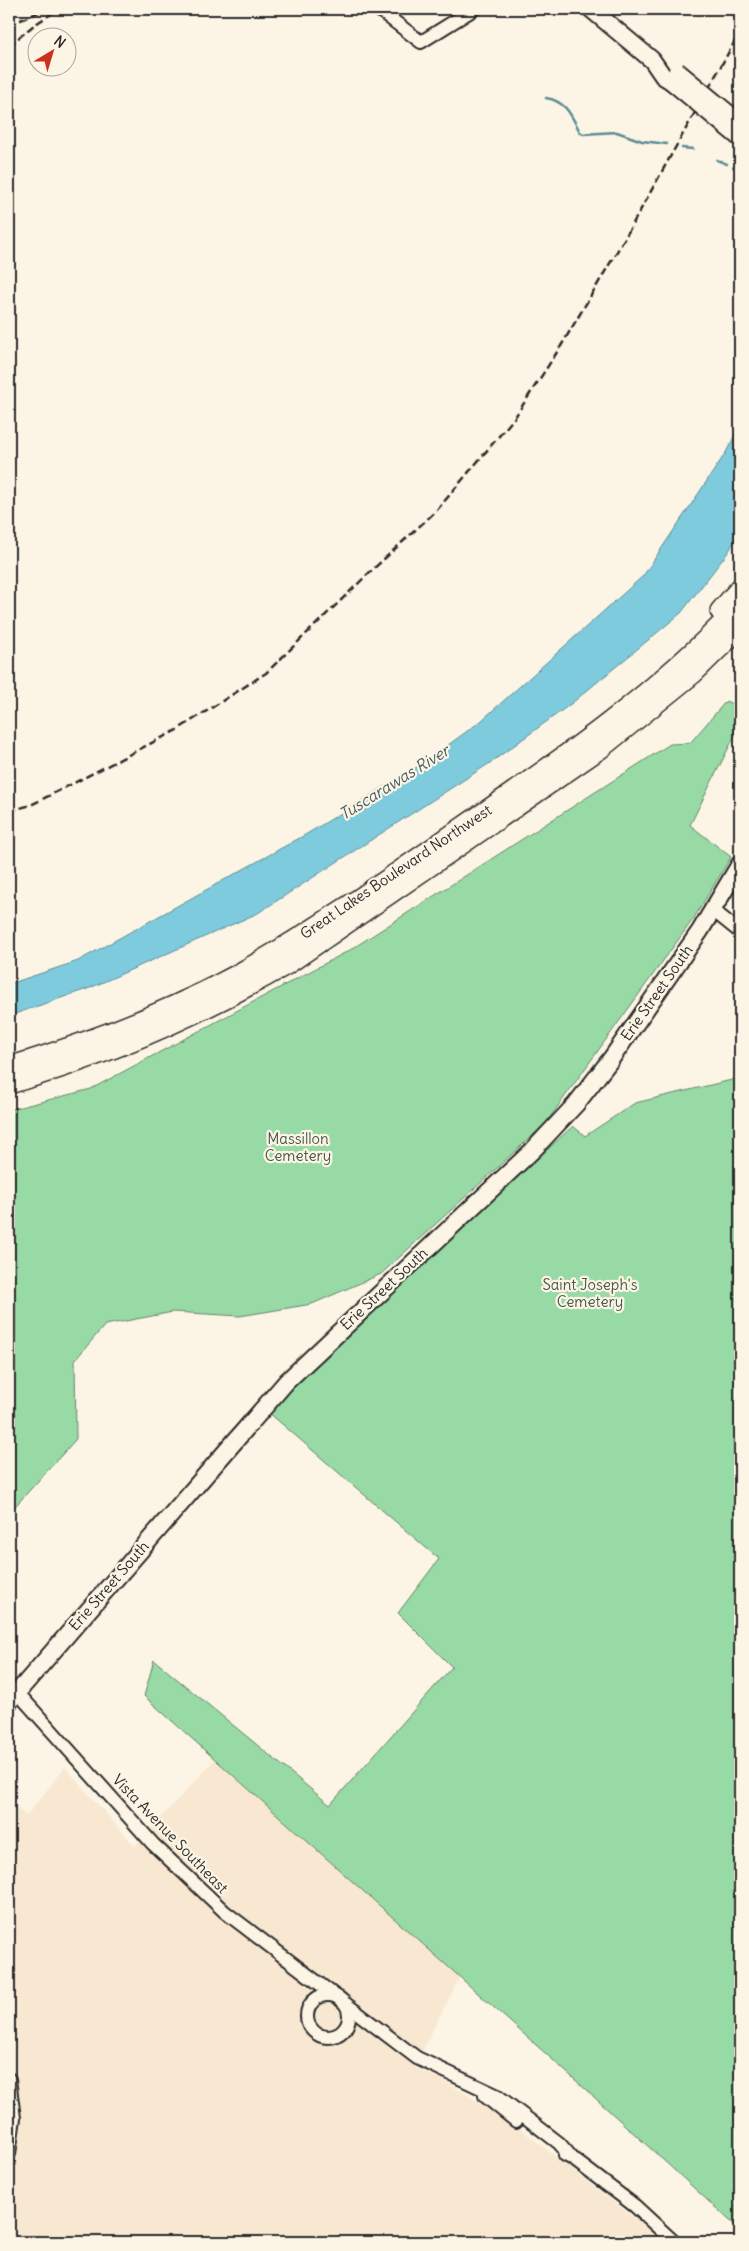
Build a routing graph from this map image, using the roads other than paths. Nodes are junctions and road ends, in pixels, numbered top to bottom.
1 (378, 9) edge
2 (474, 9) edge
3 (591, 9) edge
4 (674, 76) junction
5 (740, 123) edge
6 (740, 138) edge
7 (740, 588) edge
8 (740, 605) edge
9 (740, 628) edge
10 (603, 728) junction
11 (740, 864) edge
12 (714, 911) junction
13 (740, 932) edge
14 (9, 1067) edge
15 (9, 1084) edge
16 (13, 1697) edge
17 (9, 2079) edge
18 (9, 2154) edge
19 (674, 2242) edge

1 - 2 street
3 - 4 main road
4 - 5 main road, bridge
4 - 6 main road, bridge
7 - 10 highway
8 - 10 highway, Great Lakes Boulevard Northwest
9 - 15 highway, Great Lakes Boulevard Northwest
10 - 14 highway, Great Lakes Boulevard Northwest
11 - 12 main road, Erie Street South
12 - 13 street
12 - 16 main road, Erie Street South
16 - 19 street, Vista Avenue Southeast
17 - 18 street

